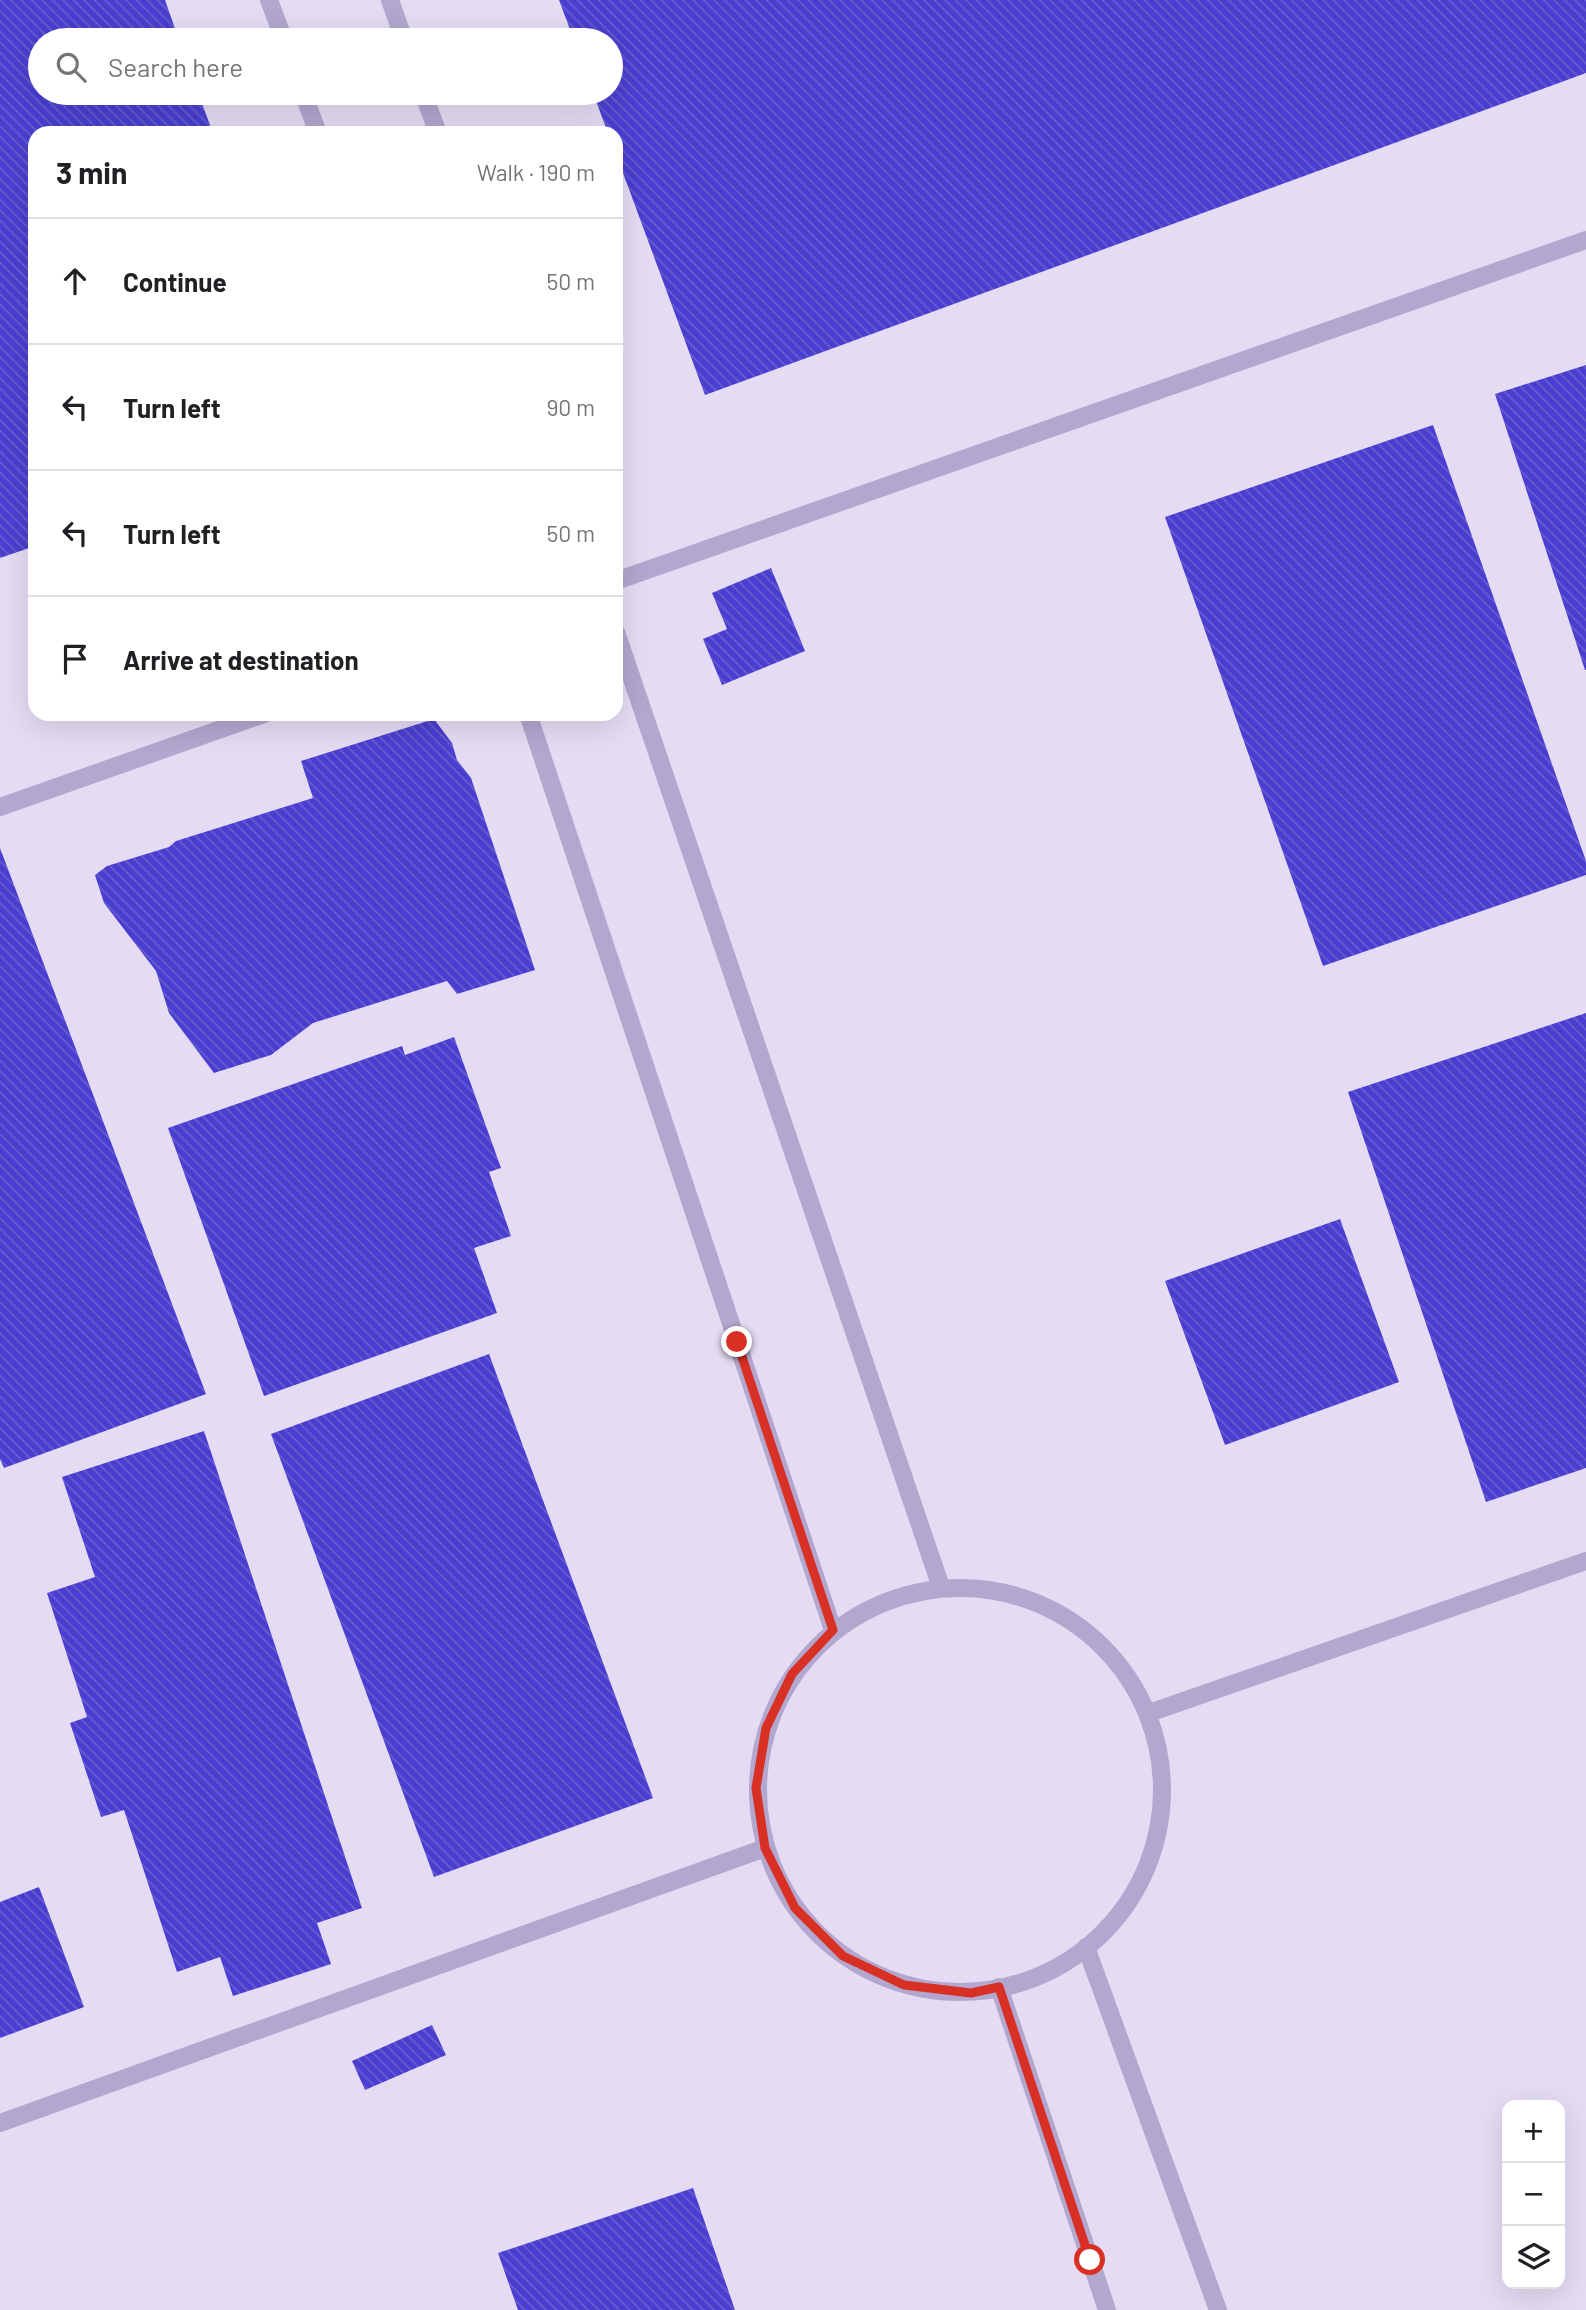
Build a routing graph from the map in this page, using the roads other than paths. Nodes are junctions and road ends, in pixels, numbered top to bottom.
1 (270, 0) edge
2 (390, 0) edge
3 (280, 28) edge
4 (400, 28) edge
5 (308, 105) edge
6 (428, 105) edge
7 (315, 126) edge
8 (435, 126) edge
9 (1586, 240) edge
10 (623, 579) edge
11 (623, 653) edge
12 (244, 721) edge
13 (530, 721) edge
14 (0, 807) edge
15 (1586, 1561) edge
16 (941, 1587) junction
17 (833, 1630) junction
18 (1149, 1713) junction
19 (765, 1848) junction
20 (1086, 1947) junction
21 (999, 1987) junction
22 (0, 2123) edge
23 (1107, 2310) edge
24 (1218, 2310) edge

1 - 3 street
2 - 4 street
5 - 7 street
6 - 8 street
9 - 10 street
11 - 16 street
12 - 14 street
13 - 17 street
15 - 18 street
16 - 17 street
16 - 18 street
17 - 19 street
18 - 20 street
19 - 21 street
19 - 22 street
20 - 21 street
20 - 24 street
21 - 23 street

